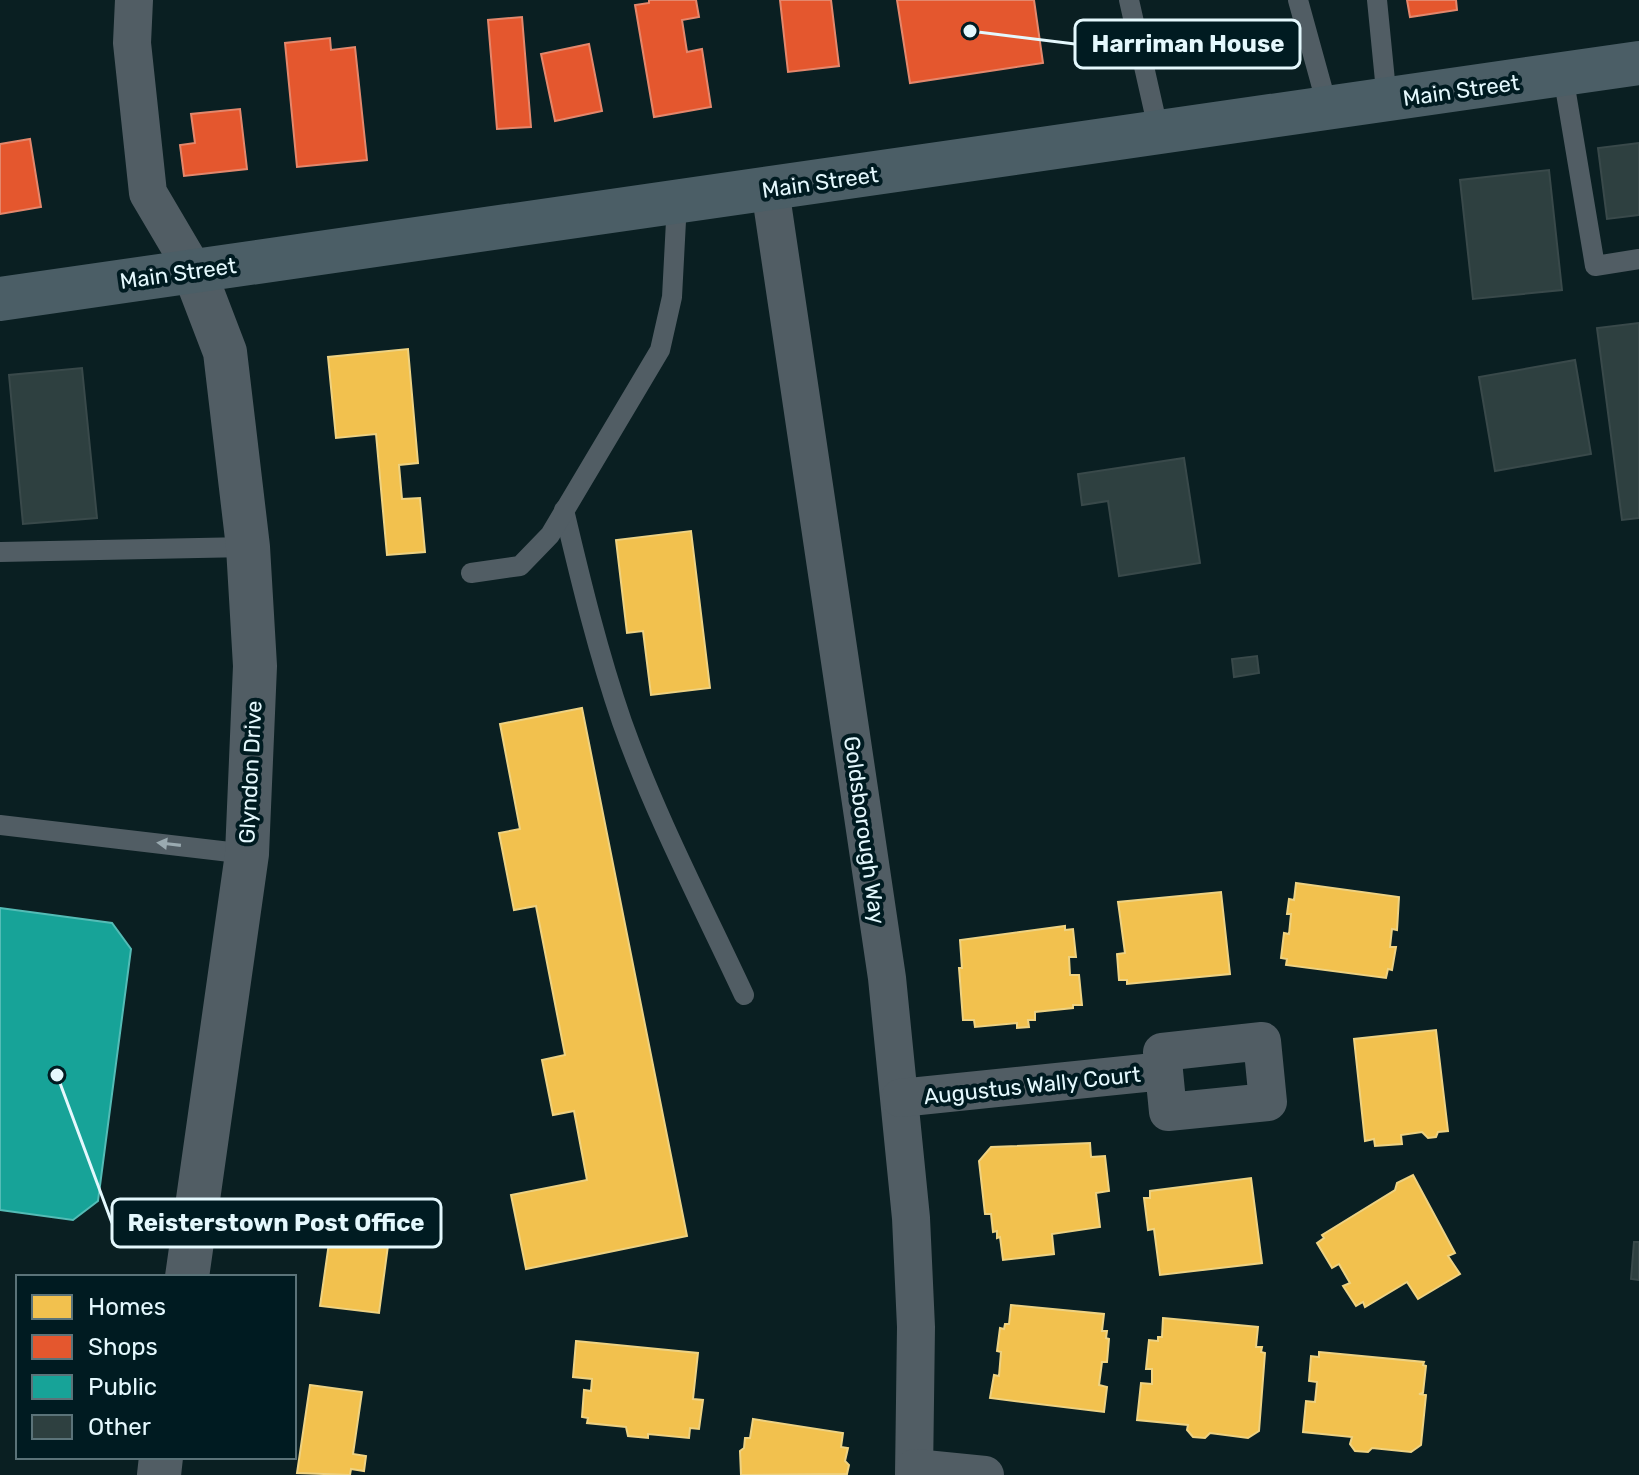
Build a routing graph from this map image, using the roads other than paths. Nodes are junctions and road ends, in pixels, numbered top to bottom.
1 (134, 0) edge
2 (1129, 0) edge
3 (1298, 0) edge
4 (1377, 0) edge
5 (1639, 63) edge
6 (1563, 75) junction
7 (1387, 101) junction
8 (1328, 109) junction
9 (1159, 133) junction
10 (770, 189) junction
11 (677, 202) junction
12 (1639, 259) edge
13 (194, 271) junction
14 (0, 299) edge
15 (564, 510) junction
16 (248, 547) junction
17 (0, 552) edge
18 (471, 573) dead end
19 (0, 825) edge
20 (247, 854) junction
21 (744, 995) dead end
22 (1164, 1071) dead end
23 (900, 1098) junction
24 (187, 1275) edge
25 (915, 1472) edge
26 (985, 1475) edge

1 - 13 street
2 - 9 lane
3 - 8 lane
4 - 7 lane
5 - 6 main road, Main Street
6 - 7 main road, Main Street
6 - 12 lane
7 - 8 main road, Main Street
8 - 9 main road, Main Street
9 - 10 main road, Main Street
10 - 11 main road, Main Street
10 - 23 street, Goldsborough Way
11 - 13 main road, Main Street
11 - 15 lane
13 - 14 main road, Main Street
13 - 16 street, Glyndon Drive
15 - 18 lane
15 - 21 lane
16 - 17 lane
16 - 20 street, Glyndon Drive
20 -> 19 lane
20 - 24 street, Glyndon Drive
22 - 23 street, Augustus Wally Court
23 - 25 street, Goldsborough Way
25 - 26 street

